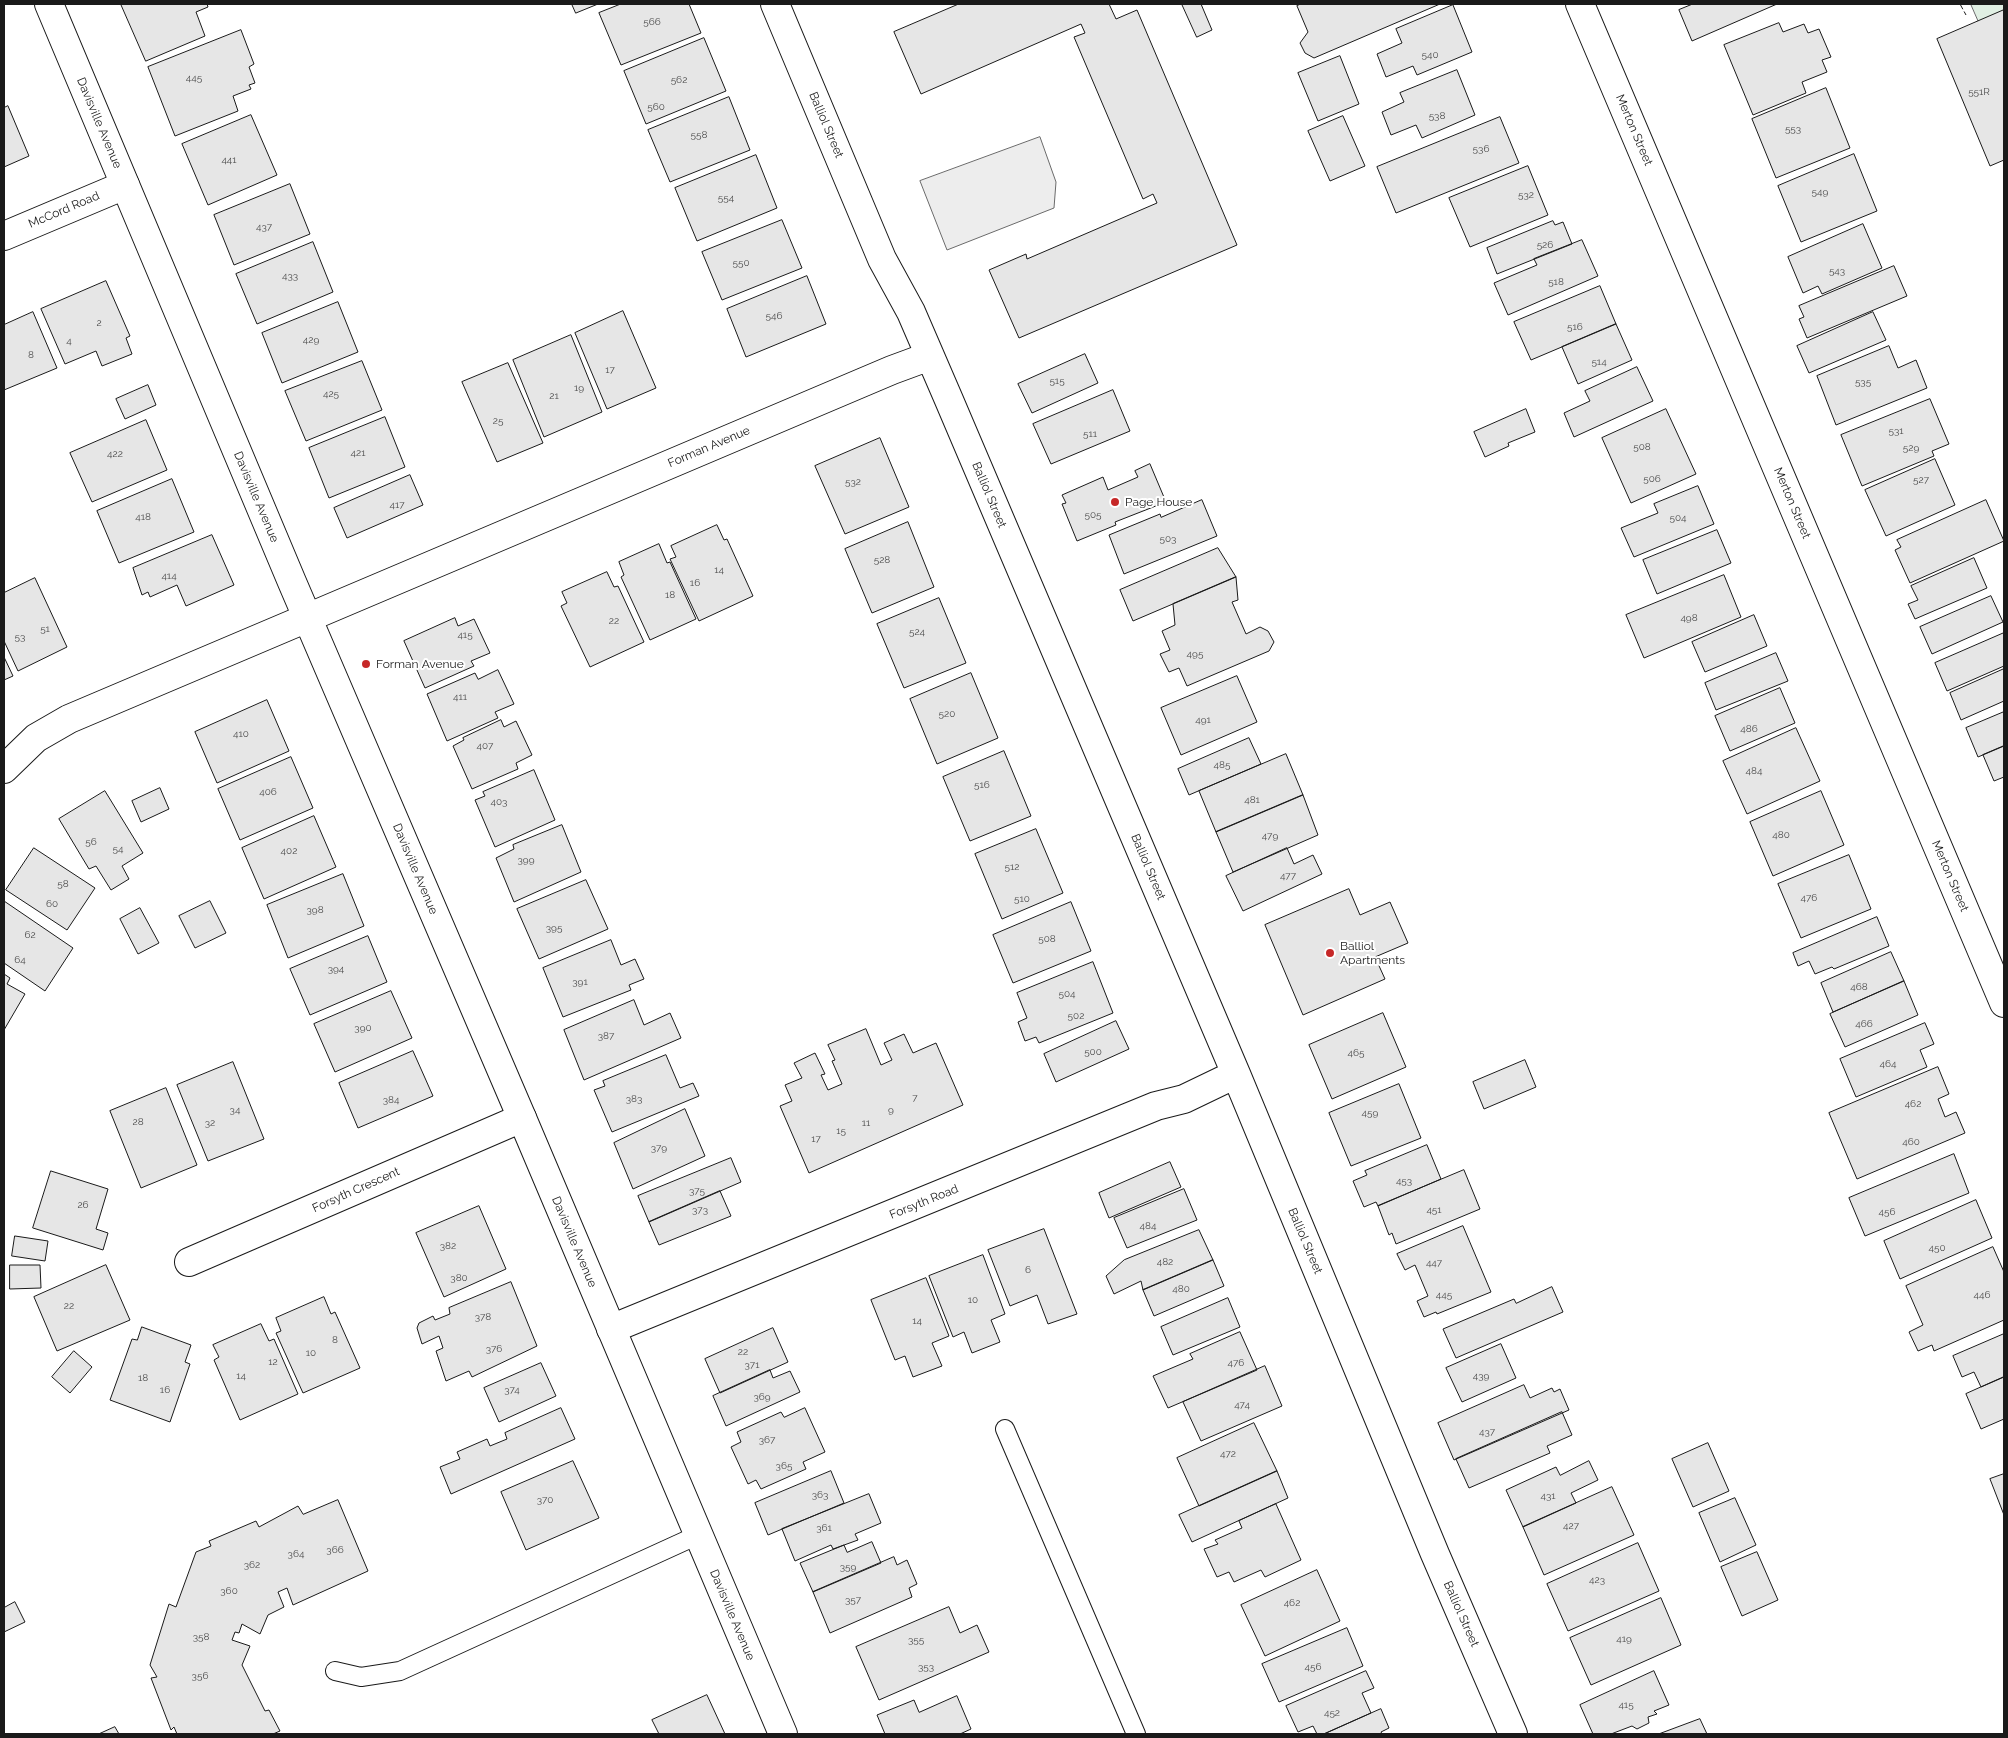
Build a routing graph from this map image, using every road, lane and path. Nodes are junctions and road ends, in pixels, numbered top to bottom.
1 (49, 4) edge
2 (776, 4) edge
3 (1580, 4) edge
4 (125, 185) junction
5 (4, 236) edge
6 (930, 356) junction
7 (307, 617) junction
8 (4, 769) edge
9 (2004, 1003) edge
10 (1236, 1074) junction
11 (522, 1118) junction
12 (190, 1262) dead end
13 (611, 1329) junction
14 (1005, 1429) dead end
15 (698, 1535) junction
16 (335, 1671) dead end
17 (782, 1734) edge
18 (1136, 1734) edge
19 (1513, 1734) edge

1 - 4 street, Davisville Avenue
2 - 6 street, Balliol Street
3 - 9 street, Merton Street
4 - 5 street, McCord Road
4 - 7 street, Davisville Avenue
6 - 7 street, Forman Avenue
6 - 10 street, Balliol Street
7 - 8 street, Forman Avenue
7 - 11 street, Davisville Avenue
10 - 13 street, Forsyth Road
10 - 19 street, Balliol Street
11 - 12 street, Forsyth Crescent
11 - 13 street, Davisville Avenue
13 - 15 street, Davisville Avenue
14 - 18 lane
15 - 16 lane
15 - 17 street, Davisville Avenue

